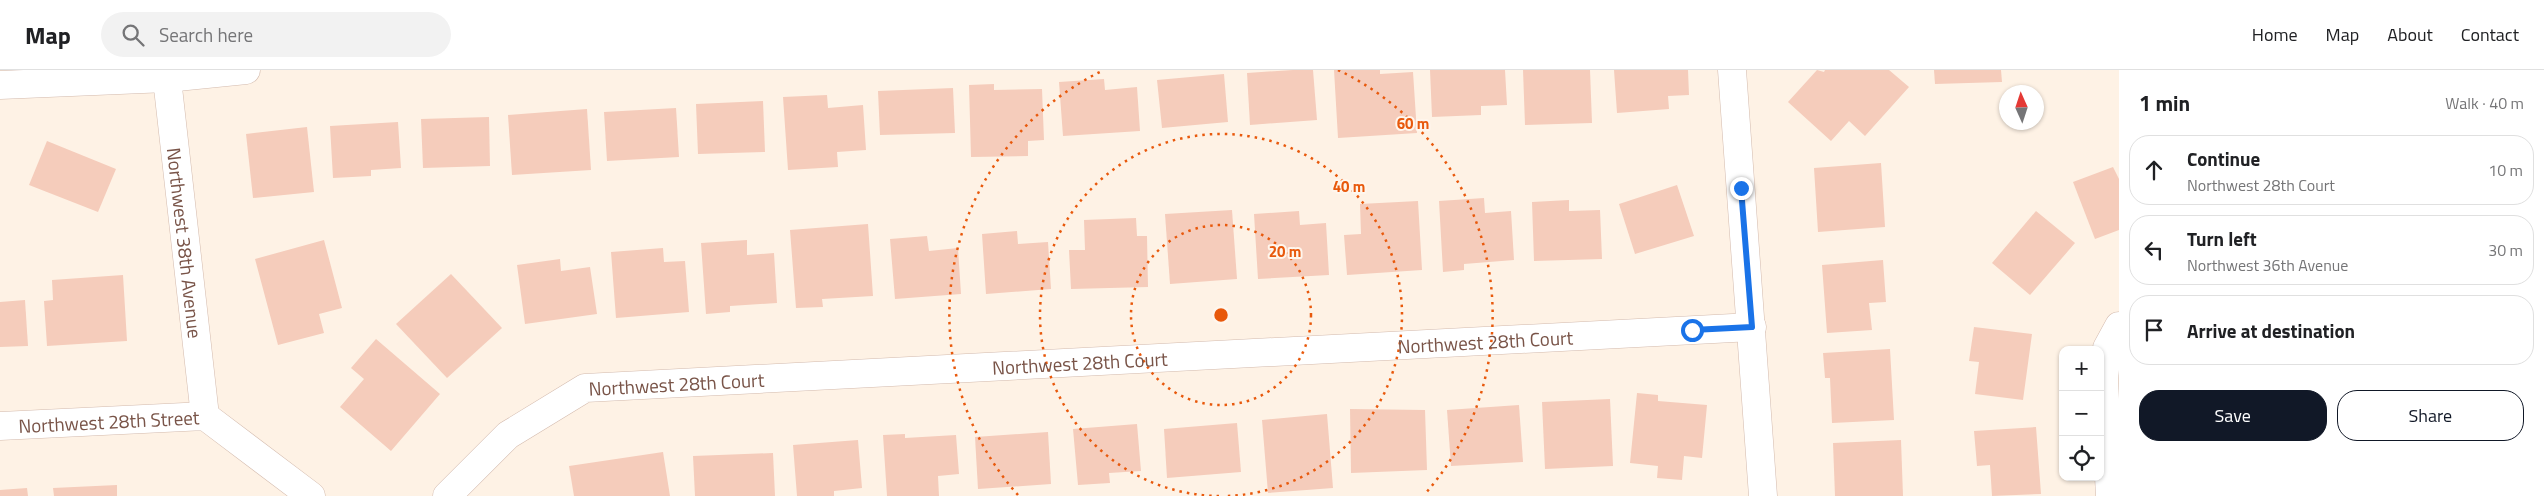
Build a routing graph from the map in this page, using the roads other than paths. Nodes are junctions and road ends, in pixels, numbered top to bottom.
1 (246, 70) edge
2 (1732, 70) edge
3 (166, 74) edge
4 (76, 76) edge
5 (0, 85) edge
6 (2119, 326) edge
7 (1752, 327) junction
8 (205, 416) junction
9 (0, 426) edge
10 (312, 496) edge
11 (447, 496) edge
12 (1763, 496) edge
13 (2110, 496) edge

1 - 3 street
2 - 7 street
3 - 4 street
3 - 8 street, Northwest 38th Avenue
4 - 5 street
6 - 13 street
7 - 11 street, Northwest 28th Court
7 - 12 street
8 - 9 street, Northwest 28th Street
8 - 10 street, Northwest 28th Street

